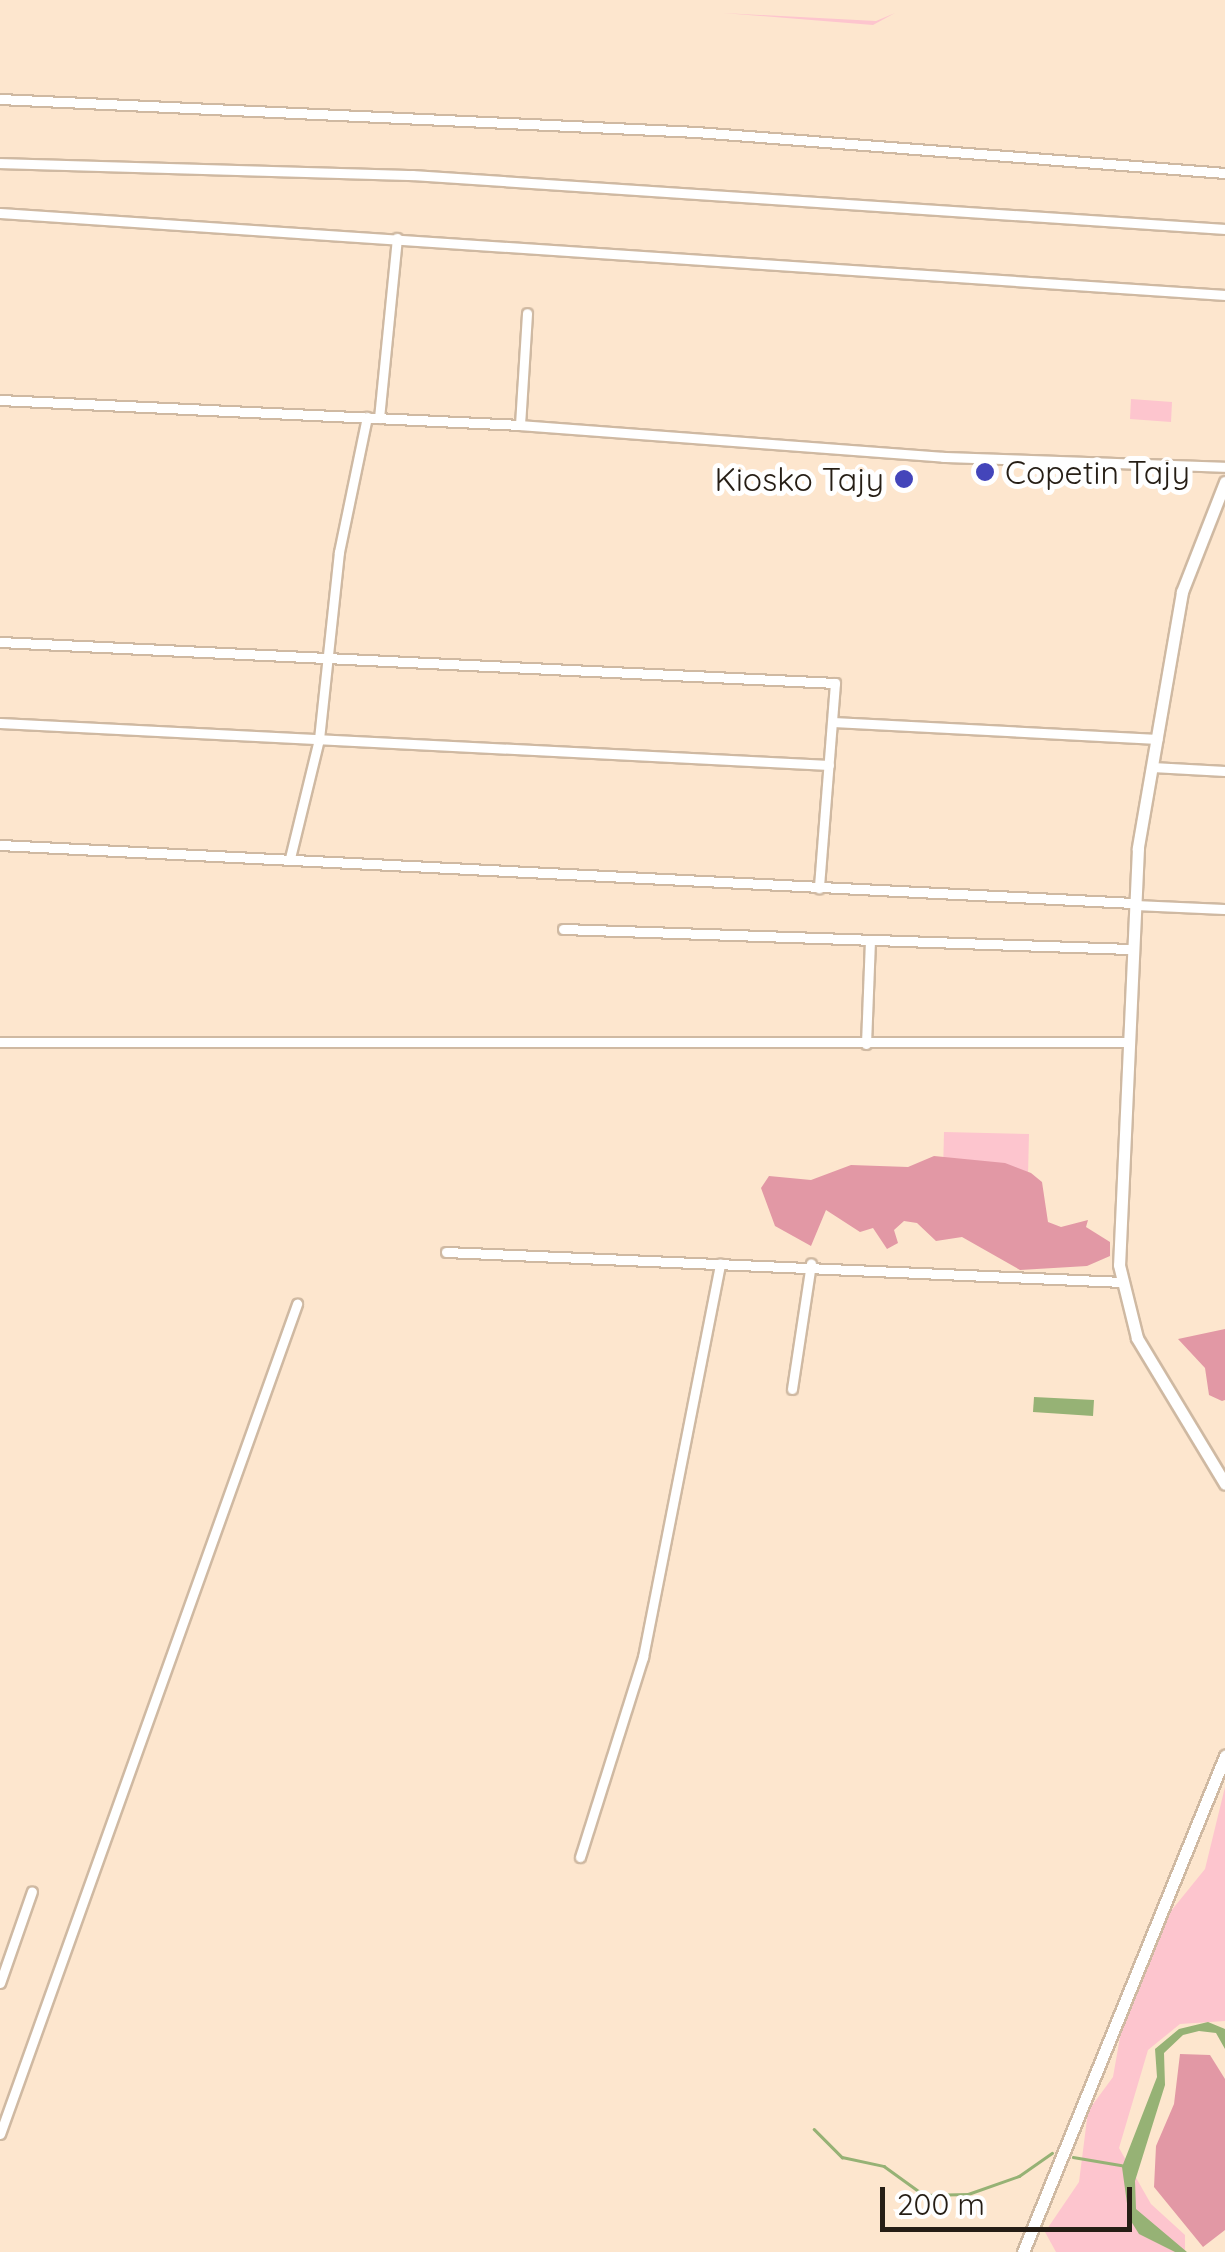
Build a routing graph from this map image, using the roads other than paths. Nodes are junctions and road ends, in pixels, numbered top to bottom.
1 (0, 99) edge
2 (0, 162) edge
3 (1225, 173) edge
4 (0, 213) edge
5 (1225, 230) edge
6 (397, 238) junction
7 (1225, 295) edge
8 (527, 313) dead end
9 (0, 400) edge
10 (368, 417) junction
11 (379, 418) junction
12 (520, 425) junction
13 (1225, 467) edge
14 (1225, 482) edge
15 (0, 642) edge
16 (330, 662) junction
17 (833, 722) junction
18 (0, 723) edge
19 (319, 739) junction
20 (1158, 739) junction
21 (829, 765) junction
22 (1152, 767) junction
23 (1225, 770) edge
24 (0, 845) edge
25 (290, 858) junction
26 (819, 888) junction
27 (1134, 904) junction
28 (1225, 909) edge
29 (563, 930) dead end
30 (870, 942) junction
31 (1131, 949) junction
32 (0, 1042) edge
33 (1128, 1042) junction
34 (866, 1044) junction
35 (446, 1252) dead end
36 (720, 1263) junction
37 (812, 1264) junction
38 (1121, 1282) junction
39 (298, 1304) dead end
40 (792, 1389) dead end
41 (1225, 1484) edge
42 (1225, 1756) edge
43 (580, 1857) dead end
44 (32, 1891) dead end
45 (0, 1983) edge
46 (0, 2134) edge
47 (1022, 2252) edge

1 - 3 street
2 - 5 street
4 - 6 street
6 - 7 street
6 - 11 street
8 - 12 street
9 - 10 street
10 - 11 street
10 - 16 street
11 - 12 street
12 - 13 street
14 - 20 main road
15 - 16 street
16 - 17 street
16 - 19 street
17 - 20 street
17 - 21 street
18 - 19 street
19 - 21 street
19 - 25 street
20 - 22 main road
21 - 26 street
22 - 23 street
22 - 27 main road
24 - 25 street
25 - 26 street
26 - 27 street
27 - 28 street
27 - 31 main road
29 - 30 street
30 - 31 street
30 - 34 street
31 - 33 main road
32 - 34 street
33 - 34 street
33 - 38 main road
35 - 36 street
36 - 37 street
36 - 43 street
37 - 38 street
37 - 40 street
38 - 41 main road
39 - 46 street
42 - 47 main road
44 - 45 street

